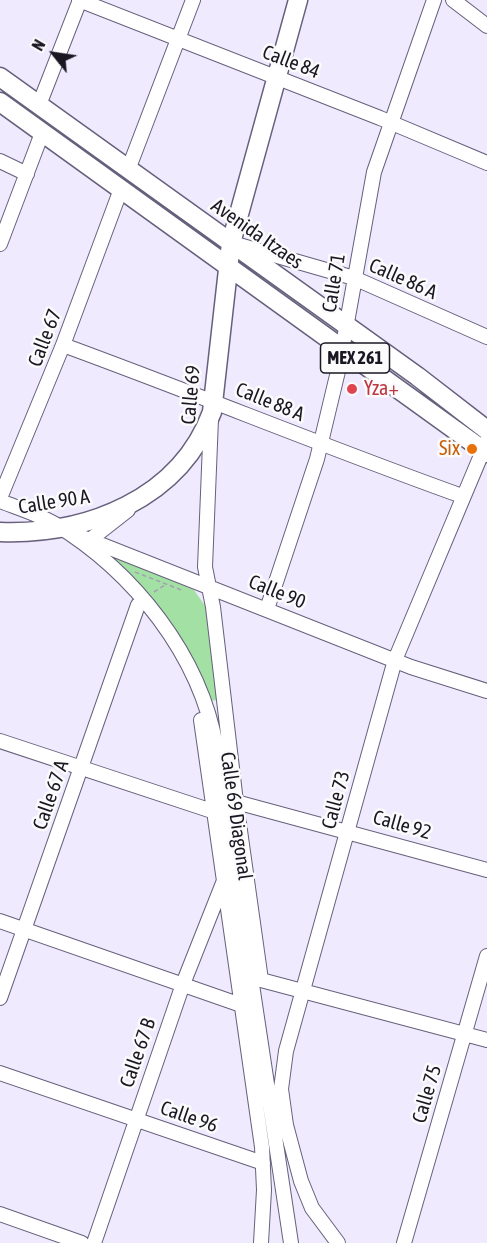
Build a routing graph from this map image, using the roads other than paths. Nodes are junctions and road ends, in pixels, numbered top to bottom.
1 (80, 0) edge
2 (193, 0) edge
3 (298, 0) edge
4 (434, 0) edge
5 (453, 0) edge
6 (487, 26) edge
7 (178, 40) junction
8 (0, 77) edge
9 (277, 77) junction
10 (0, 102) edge
11 (39, 105) junction
12 (390, 122) junction
13 (42, 133) junction
14 (0, 160) edge
15 (487, 163) edge
16 (128, 170) junction
17 (27, 174) junction
18 (121, 189) junction
19 (231, 243) junction
20 (0, 244) edge
21 (227, 266) junction
22 (354, 278) junction
23 (347, 327) junction
24 (487, 337) edge
25 (63, 345) junction
26 (343, 349) junction
27 (212, 406) junction
28 (487, 430) edge
29 (320, 444) junction
30 (486, 448) edge
31 (156, 489) junction
32 (462, 496) junction
33 (0, 500) edge
34 (0, 510) edge
35 (59, 529) junction
36 (0, 532) edge
37 (91, 539) junction
38 (209, 586) junction
39 (138, 605) junction
40 (267, 609) junction
41 (395, 660) junction
42 (487, 691) edge
43 (0, 741) edge
44 (81, 767) junction
45 (236, 802) junction
46 (215, 812) junction
47 (348, 830) junction
48 (487, 870) edge
49 (225, 878) junction
50 (0, 921) edge
51 (24, 929) junction
52 (487, 956) edge
53 (183, 984) junction
54 (303, 992) junction
55 (0, 998) edge
56 (241, 1005) junction
57 (464, 1034) junction
58 (487, 1040) edge
59 (0, 1072) edge
60 (136, 1120) junction
61 (263, 1163) junction
62 (301, 1181) junction
63 (281, 1185) junction
64 (264, 1190) junction
65 (0, 1214) edge
66 (82, 1243) edge
67 (94, 1243) edge
68 (261, 1243) edge
69 (291, 1243) edge
70 (338, 1243) edge
71 (404, 1243) edge

1 - 7 street, Calle 84
1 - 11 street
2 - 7 street
3 - 9 main road, Calle 69
4 - 12 street, Calle 71
5 - 6 street
7 - 9 street, Calle 84
7 - 16 street
8 - 11 main road, Avenida Itzaes / MEX 261
9 - 12 street, Calle 84
9 - 19 main road, Calle 69
10 - 13 main road, MEX 261
11 - 16 main road, Avenida Itzaes / MEX 261
12 - 15 street, Calle 84
12 - 22 street, Calle 71
13 - 17 street
13 - 18 main road, MEX 261
14 - 17 street
16 - 19 main road, Avenida Itzaes / MEX 261
17 - 20 street
18 - 21 main road, MEX 261
18 - 25 street, Calle 67
19 - 21 main road, Calle 69
19 - 22 street, Calle 86 A
19 - 23 main road, Avenida Itzaes / MEX 261
21 - 26 main road, MEX 261
21 - 27 main road, Calle 69
22 - 23 street, Calle 71
22 - 24 street, Calle 86 A
23 - 26 street, Calle 71
23 - 28 main road, Avenida Itzaes / MEX 261
25 - 27 street, Calle 88 A
25 - 33 street, Calle 67
26 - 29 street, Calle 71
26 - 30 main road, MEX 261
27 - 29 street, Calle 88 A
27 - 31 main road, Calle 90 A
27 - 38 street, Calle 69
29 - 32 street, Calle 88 A
29 - 40 street, Calle 71
30 - 32 street, Calle 73
31 - 35 main road, Calle 90 A
31 - 37 street
32 - 41 street, Calle 73
33 - 35 street
34 - 35 street
35 - 36 main road, Calle 90 A
35 - 37 street, Calle 90
35 - 39 street, Calle 69 Diagonal
35 - 63 street
37 - 38 street, Calle 90
38 - 40 street, Calle 90
38 - 45 street, Calle 69
39 - 44 street, Calle 67 A
39 - 46 street, Calle 69 Diagonal
40 - 41 street, Calle 90
41 - 42 street, Calle 90
41 - 47 street, Calle 73
43 - 44 street
44 - 46 street
44 - 51 street, Calle 67 A
45 - 47 street, Calle 92
45 - 54 street, Calle 69
46 - 49 street, Calle 69 Diagonal
47 - 48 street, Calle 92
47 - 54 street, Calle 73
49 - 53 street, Calle 67 B
49 - 56 street, Calle 69 Diagonal
50 - 51 street
51 - 53 street
51 - 55 street, Calle 67 A
52 - 57 street, Calle 75
53 - 56 street
53 - 60 street, Calle 67 B
54 - 57 street
54 - 62 street, Calle 73
56 - 61 street, Calle 69 Diagonal
57 - 58 street
57 - 71 street, Calle 75
59 - 60 street, Calle 96
60 - 61 street, Calle 96
60 - 67 street, Calle 67 B
61 - 64 street, Calle 69 Diagonal
62 - 63 street
62 - 70 street, Calle 73
63 - 64 street
63 - 69 street
64 - 68 street, Calle 69 Diagonal
65 - 66 street

